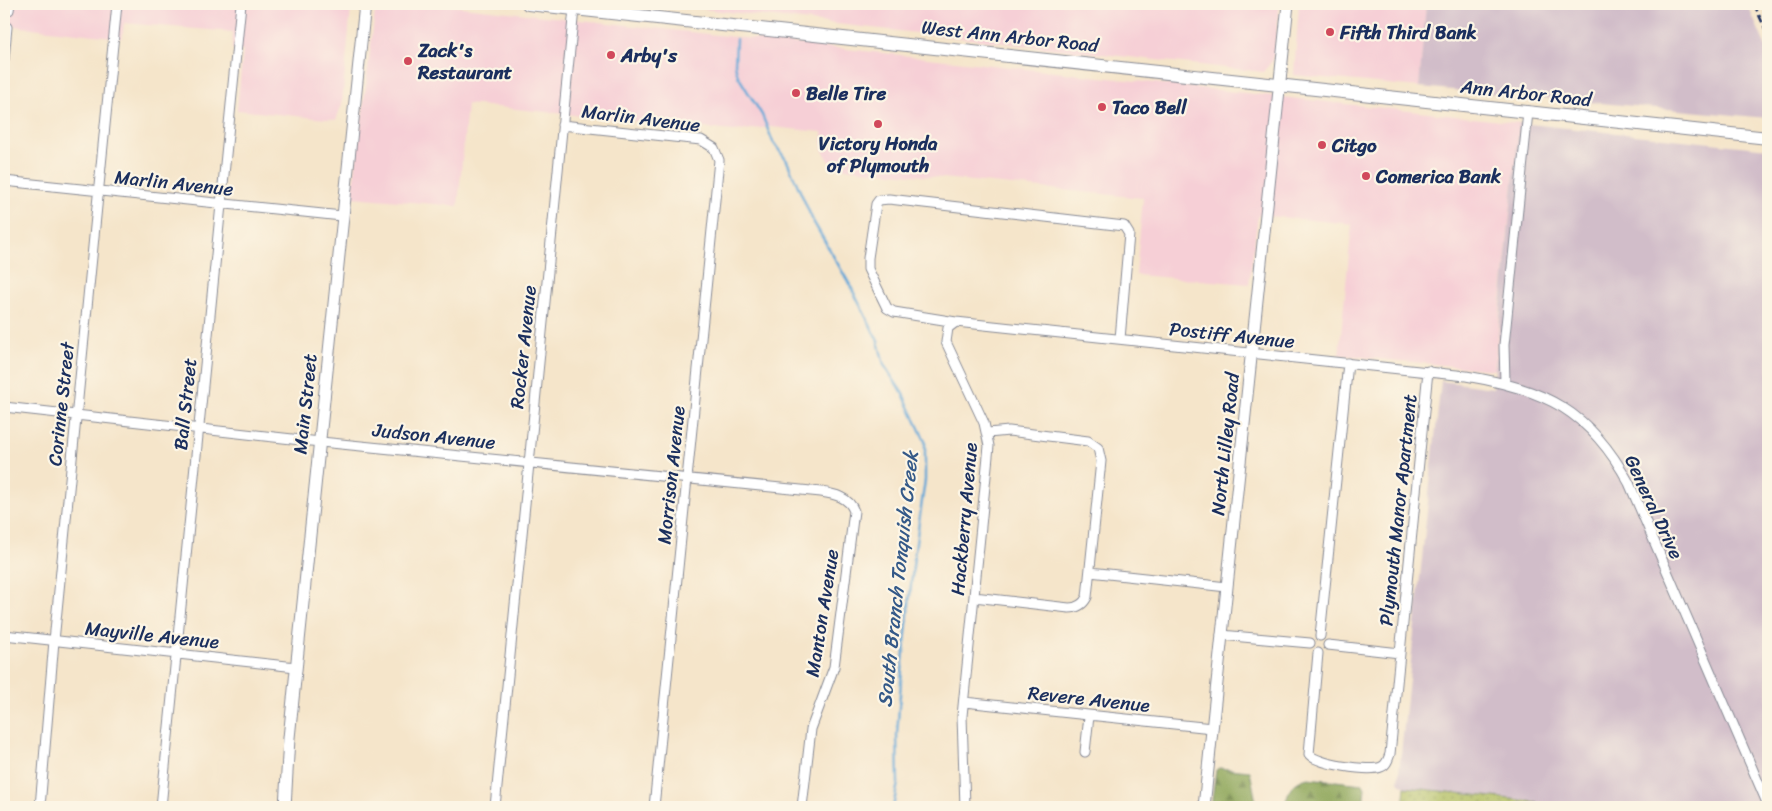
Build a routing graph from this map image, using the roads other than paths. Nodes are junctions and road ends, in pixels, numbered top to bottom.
1 (117, 4) edge
2 (241, 4) edge
3 (365, 4) edge
4 (528, 4) edge
5 (1288, 4) edge
6 (574, 9) junction
7 (7, 27) dead end
8 (4, 58) edge
9 (1279, 85) junction
10 (1528, 112) junction
11 (562, 125) junction
12 (1768, 138) edge
13 (714, 148) joint
14 (4, 181) edge
15 (99, 190) junction
16 (221, 204) junction
17 (342, 216) junction
18 (956, 322) junction
19 (1120, 339) junction
20 (1251, 354) junction
21 (1348, 363) junction
22 (1428, 371) junction
23 (1505, 382) junction
24 (4, 408) edge
25 (76, 415) junction
26 (199, 429) junction
27 (988, 433) junction
28 (319, 441) junction
29 (528, 462) junction
30 (686, 478) junction
31 (854, 511) joint
32 (1090, 572) junction
33 (1227, 587) junction
34 (974, 597) junction
35 (1222, 635) junction
36 (4, 636) edge
37 (1320, 636) junction
38 (54, 641) junction
39 (1310, 643) junction
40 (1328, 645) junction
41 (1318, 653) junction
42 (1400, 653) junction
43 (175, 654) junction
44 (296, 667) junction
45 (964, 702) junction
46 (1089, 716) junction
47 (1212, 728) junction
48 (1085, 752) dead end
49 (1768, 805) edge
50 (40, 807) edge
51 (161, 807) edge
52 (285, 807) edge
53 (495, 807) edge
54 (654, 807) edge
55 (802, 807) edge
56 (965, 807) edge
57 (1204, 807) edge

1 - 15 street, Corinne Street
2 - 16 street, Ball Street
3 - 17 street, Main Street
4 - 6 main road, West Ann Arbor Road
5 - 9 street, North Lilley Road
6 - 9 main road, West Ann Arbor Road
6 - 11 street, Rocker Avenue
7 - 8 street
9 - 10 main road, Ann Arbor Road
9 - 20 street, North Lilley Road
10 - 12 main road, Ann Arbor Road
10 - 23 street
11 - 13 street, Marlin Avenue
11 - 29 street, Rocker Avenue
13 - 30 street, Morrison Avenue
14 - 15 street, Marlin Avenue
15 - 16 street, Marlin Avenue
15 - 25 street, Corinne Street
16 - 17 street, Marlin Avenue
16 - 26 street, Ball Street
17 - 28 street, Main Street
18 - 19 street, Postiff Avenue
18 - 19 street, Postiff Avenue
18 - 27 street, Hackberry Avenue
19 - 20 street, Postiff Avenue
20 - 21 street, Postiff Avenue
20 - 33 street, North Lilley Road
21 - 22 street, Postiff Avenue
21 - 37 street
22 - 23 street, Postiff Avenue
22 - 42 street, Plymouth Manor Apartment
23 - 49 street, General Drive
24 - 25 street, Judson Avenue
25 - 26 street, Judson Avenue
25 - 38 street, Corinne Street
26 - 28 street, Judson Avenue
26 - 43 street, Ball Street
27 - 32 street
27 - 34 street, Hackberry Avenue
28 - 29 street, Judson Avenue
28 - 44 street, Main Street
29 - 30 street, Judson Avenue
29 - 53 street, Rocker Avenue
30 - 31 street, Judson Avenue
30 - 54 street, Morrison Avenue
31 - 55 street, Manton Avenue
32 - 33 street
32 - 34 street
33 - 35 street, North Lilley Road
34 - 45 street, Hackberry Avenue
35 - 39 street
35 - 47 street, North Lilley Road
36 - 38 street, Mayville Avenue
37 - 39 street
37 - 40 street
38 - 43 street, Mayville Avenue
38 - 50 street, Corinne Street
39 - 41 street
40 - 41 street
40 - 42 street, Plymouth Manor Apartment
41 - 42 street, Plymouth Manor Apartment
43 - 44 street, Mayville Avenue
43 - 51 street, Ball Street
44 - 52 street, Main Street
45 - 46 street, Revere Avenue
45 - 56 street, Hackberry Avenue
46 - 47 street, Revere Avenue
46 - 48 street
47 - 57 street, North Lilley Road

